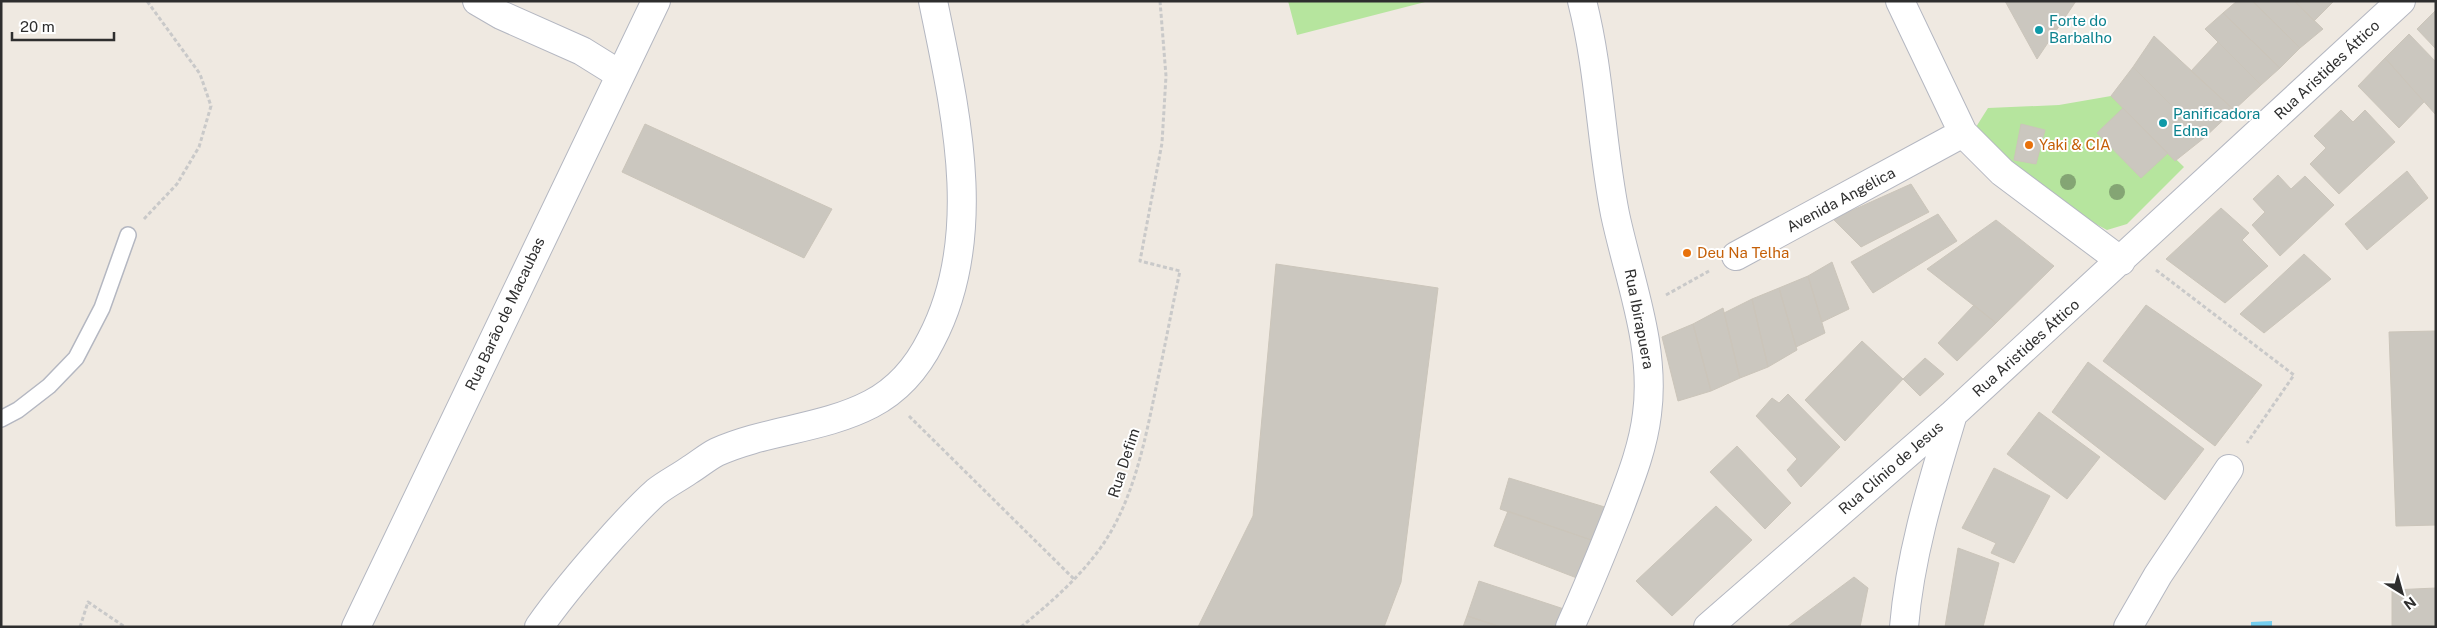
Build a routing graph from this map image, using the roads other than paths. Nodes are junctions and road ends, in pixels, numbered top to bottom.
1 (477, 1) edge
2 (656, 1) edge
3 (933, 1) edge
4 (1582, 1) edge
5 (1900, 1) edge
6 (2401, 1) edge
7 (620, 74) junction
8 (1963, 133) junction
9 (128, 235) road end
10 (1736, 256) road end
11 (2126, 256) junction
12 (1953, 414) junction
13 (1, 419) edge
14 (2229, 469) road end
15 (356, 627) edge
16 (539, 627) edge
17 (1570, 627) edge
18 (1708, 627) edge
19 (1904, 627) edge
20 (2128, 627) edge

1 - 7 street
2 - 7 street, Rua Barão de Macaubas
3 - 16 street
4 - 17 street, Rua Ibirapuera
5 - 8 street
6 - 11 street, Rua Aristides Áttico
7 - 15 street, Rua Barão de Macaubas
8 - 10 street, Avenida Angélica
8 - 11 street
9 - 13 lane
11 - 12 street, Rua Aristides Áttico
12 - 18 street, Rua Clínio de Jesus
12 - 19 street, Rua Clínio de Jesus
14 - 20 street

